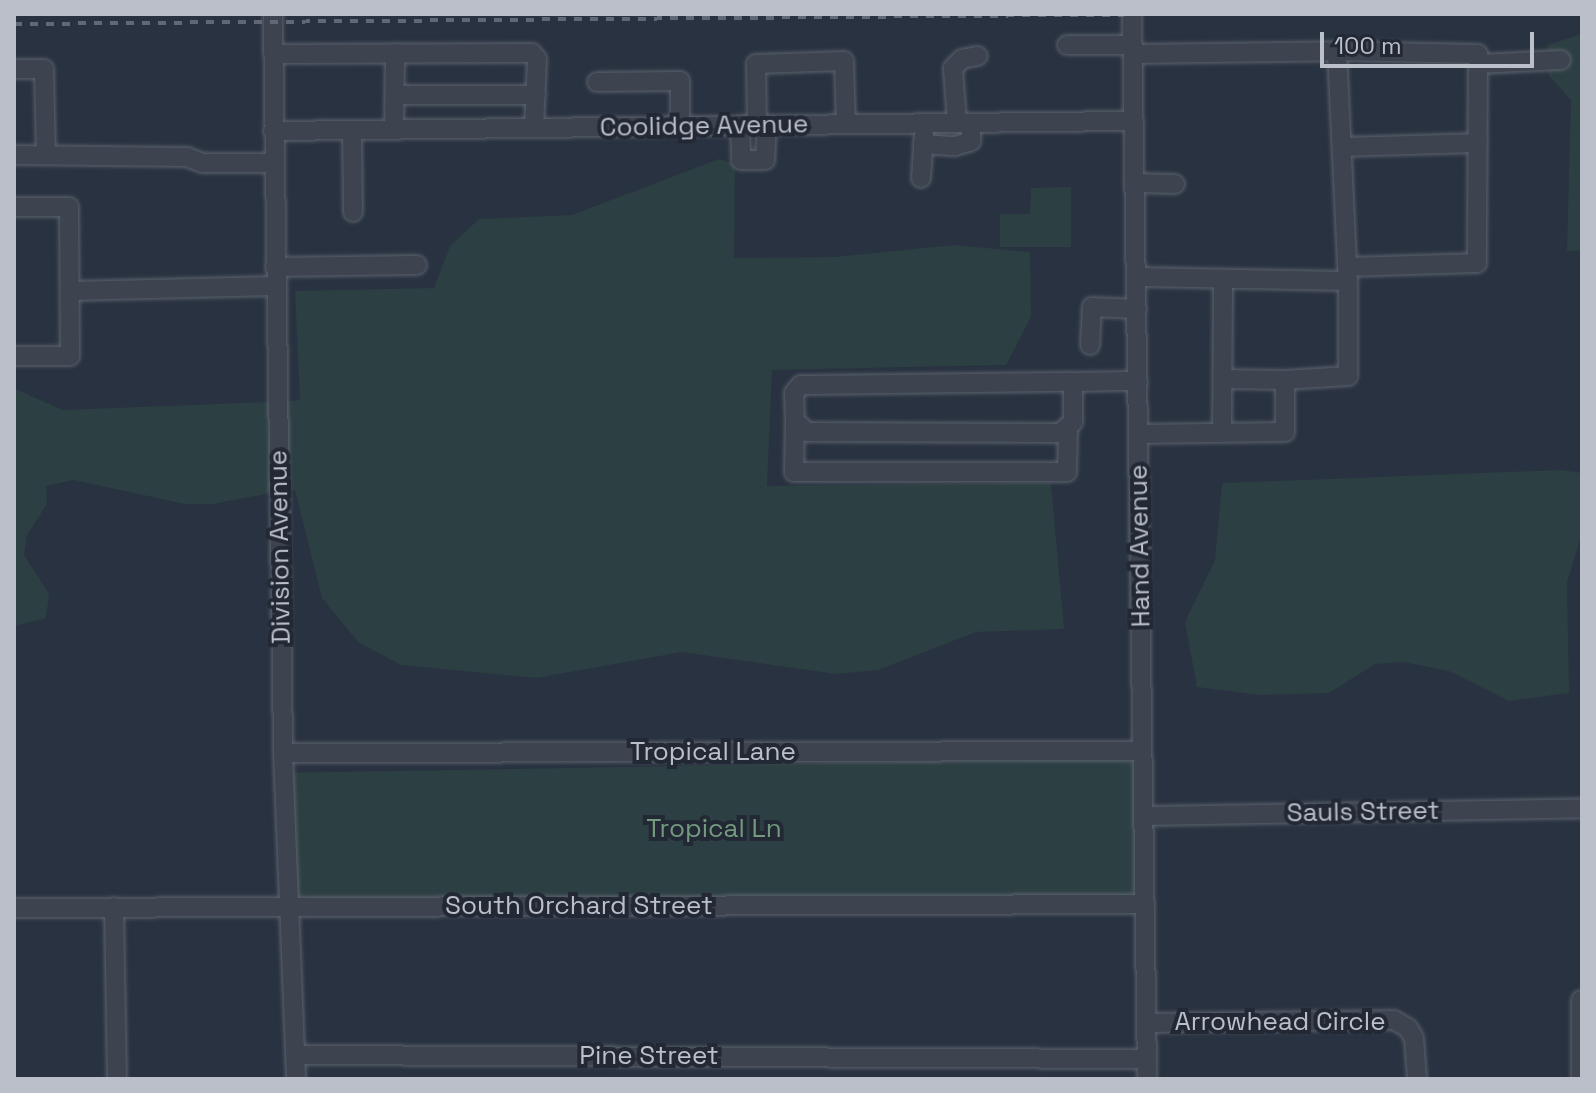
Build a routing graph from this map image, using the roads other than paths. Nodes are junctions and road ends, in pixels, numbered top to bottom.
1 (273, 14) edge
2 (1132, 14) edge
3 (1067, 45) dead end
4 (1133, 50) junction
5 (1337, 51) junction
6 (395, 53) junction
7 (273, 54) junction
8 (978, 56) dead end
9 (1561, 60) dead end
10 (1478, 64) junction
11 (14, 69) edge
12 (597, 82) dead end
13 (395, 95) junction
14 (536, 95) junction
15 (1134, 121) junction
16 (925, 123) junction
17 (964, 123) junction
18 (846, 124) junction
19 (755, 125) junction
20 (680, 126) junction
21 (534, 128) junction
22 (394, 129) junction
23 (352, 130) junction
24 (273, 131) junction
25 (1478, 143) junction
26 (923, 144) junction
27 (1342, 147) junction
28 (14, 155) edge
29 (46, 155) junction
30 (273, 163) junction
31 (921, 178) dead end
32 (1135, 183) junction
33 (1175, 184) dead end
34 (14, 207) edge
35 (353, 212) dead end
36 (417, 265) dead end
37 (275, 267) junction
38 (1348, 274) junction
39 (1136, 277) junction
40 (1223, 281) junction
41 (275, 286) junction
42 (70, 291) junction
43 (1137, 309) junction
44 (1090, 345) dead end
45 (14, 356) edge
46 (1223, 379) junction
47 (1285, 380) junction
48 (1073, 382) junction
49 (1138, 382) junction
50 (795, 421) junction
51 (1068, 429) junction
52 (1222, 432) junction
53 (1138, 434) junction
54 (1142, 751) junction
55 (283, 753) junction
56 (1582, 808) edge
57 (1143, 816) junction
58 (1145, 904) junction
59 (288, 906) junction
60 (114, 907) junction
61 (14, 908) edge
62 (1581, 1000) edge
63 (1146, 1023) junction
64 (296, 1055) junction
65 (1146, 1059) junction
66 (117, 1079) edge
67 (296, 1079) edge
68 (1147, 1079) edge
69 (1417, 1079) edge
70 (1581, 1079) edge

1 - 7 street, Division Avenue
2 - 4 street, Hand Avenue
3 - 4 street
4 - 5 street
4 - 15 street, Hand Avenue
5 - 10 street
5 - 27 street
6 - 7 street
6 - 13 street
6 - 14 street
7 - 24 street, Division Avenue
8 - 17 street
9 - 10 street
10 - 25 street
11 - 29 street
12 - 20 street
13 - 14 street
13 - 22 street
14 - 21 street
15 - 17 street, Coolidge Avenue
15 - 32 street, Hand Avenue
16 - 17 street, Coolidge Avenue
16 - 18 street, Coolidge Avenue
16 - 26 street
17 - 26 street
18 - 19 street, Coolidge Avenue
18 - 19 street
19 - 20 street, Coolidge Avenue
20 - 21 street, Coolidge Avenue
21 - 22 street, Coolidge Avenue
22 - 23 street, Coolidge Avenue
23 - 24 street, Coolidge Avenue
23 - 35 street
24 - 30 street, Division Avenue
25 - 27 street
25 - 38 street
26 - 31 street
27 - 38 street
28 - 29 street
29 - 30 street
30 - 37 street, Division Avenue
32 - 33 street
32 - 39 street, Hand Avenue
34 - 42 street
36 - 37 street
37 - 41 street, Division Avenue
38 - 40 street
38 - 47 street
39 - 40 street
39 - 43 street, Hand Avenue
40 - 46 street
41 - 42 street
41 - 55 street, Division Avenue
42 - 45 street
43 - 44 street
43 - 49 street, Hand Avenue
46 - 47 street
46 - 52 street
47 - 52 street
48 - 49 street
48 - 50 street
48 - 51 street
49 - 53 street, Hand Avenue
50 - 51 street
50 - 51 street
52 - 53 street
53 - 54 street, Hand Avenue
54 - 55 street, Tropical Lane
54 - 57 street, Hand Avenue
55 - 59 street, Division Avenue
56 - 57 street, Sauls Street
57 - 58 street, Hand Avenue
58 - 59 street, South Orchard Street
58 - 63 street, Hand Avenue
59 - 60 street, South Orchard Street
59 - 64 street, Division Avenue
60 - 61 street, South Orchard Street
60 - 66 street
62 - 70 street
63 - 65 street, Hand Avenue
63 - 69 street, Arrowhead Circle
64 - 65 street, Pine Street
64 - 67 street, Division Avenue
65 - 68 street, Hand Avenue

